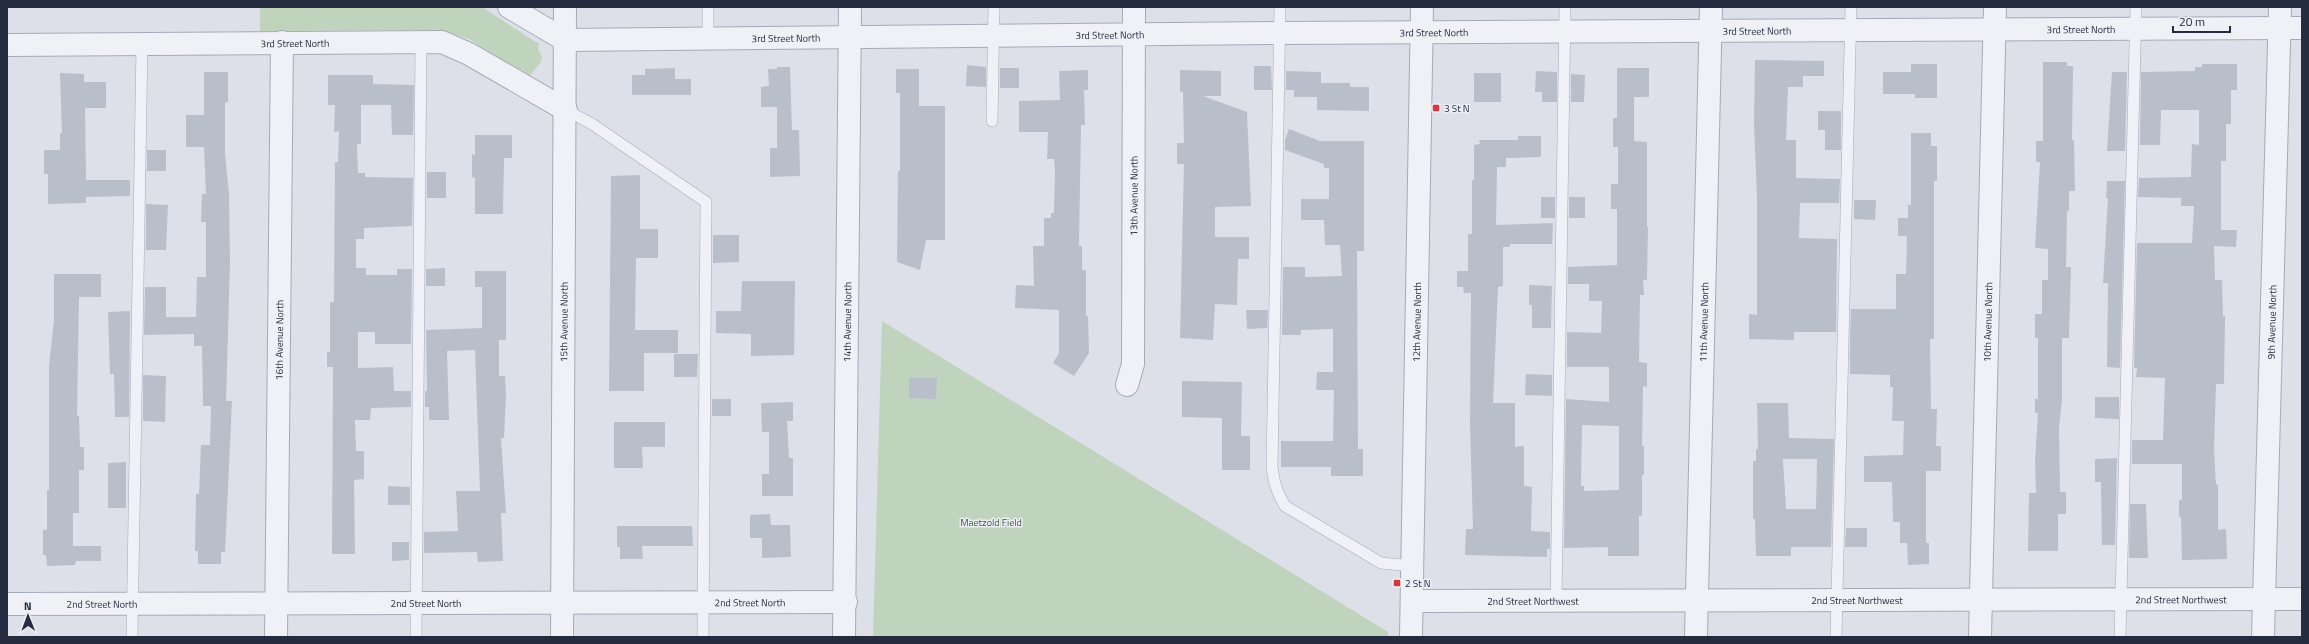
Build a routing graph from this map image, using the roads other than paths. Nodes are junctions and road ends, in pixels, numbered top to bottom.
1 (509, 7) edge
2 (565, 7) edge
3 (708, 7) edge
4 (850, 7) edge
5 (994, 7) edge
6 (1134, 7) edge
7 (1280, 7) edge
8 (1422, 7) edge
9 (1565, 7) edge
10 (1711, 7) edge
11 (1851, 7) edge
12 (1995, 7) edge
13 (2136, 7) edge
14 (2280, 7) edge
15 (2302, 28) edge
16 (2279, 29) junction
17 (1994, 30) junction
18 (2136, 30) junction
19 (1851, 31) junction
20 (1565, 32) junction
21 (1710, 32) junction
22 (1279, 33) junction
23 (1422, 33) junction
24 (1134, 35) junction
25 (708, 37) junction
26 (993, 37) junction
27 (850, 38) junction
28 (565, 40) junction
29 (421, 41) junction
30 (282, 42) junction
31 (142, 44) junction
32 (7, 45) edge
33 (566, 110) junction
34 (992, 121) dead end
35 (1127, 385) dead end
36 (1412, 566) junction
37 (1837, 599) junction
38 (2302, 599) edge
39 (1697, 600) junction
40 (1981, 600) junction
41 (2121, 600) junction
42 (2264, 600) junction
43 (1412, 601) junction
44 (704, 602) junction
45 (846, 602) junction
46 (1556, 602) junction
47 (417, 603) junction
48 (564, 603) junction
49 (7, 604) edge
50 (133, 604) junction
51 (278, 604) junction
52 (132, 637) edge
53 (276, 637) edge
54 (416, 637) edge
55 (562, 637) edge
56 (703, 637) edge
57 (844, 637) edge
58 (1411, 637) edge
59 (1696, 637) edge
60 (1836, 637) edge
61 (1980, 637) edge
62 (2120, 637) edge
63 (2263, 637) edge

1 - 28 street
2 - 28 street, 15th Avenue North
3 - 25 lane
4 - 27 street, 14th Avenue North
5 - 26 lane
6 - 24 street, 13th Avenue North
7 - 22 lane
8 - 23 street, 12th Avenue North
9 - 20 lane
10 - 21 street, 11th Avenue North
11 - 19 lane
12 - 17 street, 10th Avenue North
13 - 18 lane
14 - 16 street, 9th Avenue North
15 - 16 street, 3rd Street North
16 - 18 street, 3rd Street North
16 - 42 street, 9th Avenue North
17 - 18 street, 3rd Street North
17 - 19 street, 3rd Street North
17 - 40 street, 10th Avenue North
18 - 41 lane
19 - 21 street, 3rd Street North
19 - 37 lane
20 - 21 street, 3rd Street North
20 - 23 street, 3rd Street North
20 - 46 lane
21 - 39 street, 11th Avenue North
22 - 23 street, 3rd Street North
22 - 24 street, 3rd Street North
22 - 36 lane
23 - 36 street, 12th Avenue North
24 - 26 street, 3rd Street North
24 - 35 street, 13th Avenue North
25 - 27 street, 3rd Street North
25 - 28 street, 3rd Street North
26 - 27 street, 3rd Street North
26 - 34 lane
27 - 45 street, 14th Avenue North
28 - 33 street, 15th Avenue North
29 - 30 street, 3rd Street North
29 - 33 street, 3rd Street North
29 - 47 lane
30 - 31 street, 3rd Street North
30 - 51 street, 16th Avenue North
31 - 32 street, 3rd Street North
31 - 50 lane
33 - 44 lane
33 - 48 street, 15th Avenue North
36 - 43 street, 12th Avenue North
37 - 39 street, 2nd Street Northwest
37 - 40 street, 2nd Street Northwest
37 - 60 lane
38 - 42 street, 2nd Street Northwest
39 - 46 street, 2nd Street Northwest
39 - 59 street, 11th Avenue North
40 - 41 street, 2nd Street Northwest
40 - 61 street, 10th Avenue North
41 - 42 street, 2nd Street Northwest
41 - 62 lane
42 - 63 street, 9th Avenue North
43 - 46 street, 2nd Street Northwest
43 - 58 street, 12th Avenue North
44 - 45 street, 2nd Street North
44 - 48 street, 2nd Street North
44 - 56 lane
45 - 57 street, 14th Avenue North
47 - 48 street, 2nd Street North
47 - 51 street, 2nd Street North
47 - 54 lane
48 - 55 street, 15th Avenue North
49 - 50 street, 2nd Street North
50 - 51 street, 2nd Street North
50 - 52 lane
51 - 53 street, 16th Avenue North

